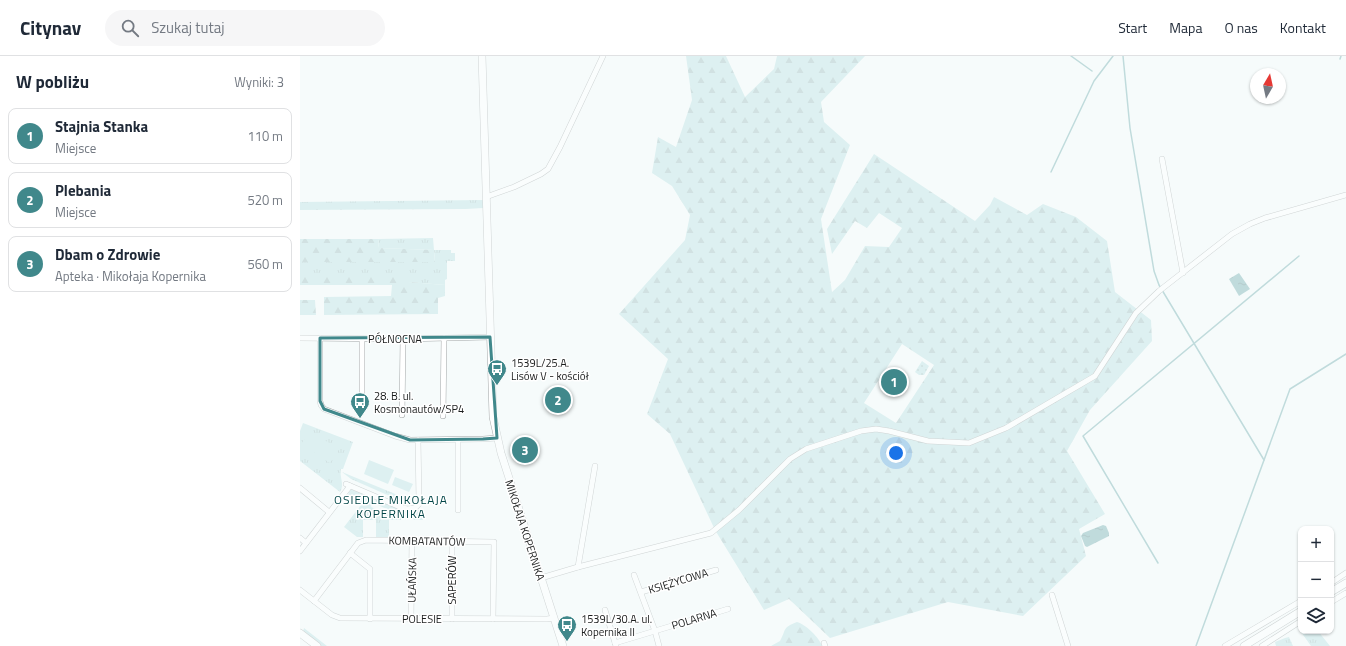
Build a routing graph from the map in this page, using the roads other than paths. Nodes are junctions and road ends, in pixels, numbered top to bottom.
1 (482, 56) edge
2 (603, 56) edge
3 (1162, 160) dead end
4 (1346, 195) edge
5 (486, 197) junction
6 (1183, 273) junction
7 (490, 337) junction
8 (300, 338) edge
9 (320, 338) junction
10 (444, 338) junction
11 (362, 339) junction
12 (403, 339) junction
13 (362, 399) dead end
14 (402, 415) dead end
15 (443, 416) dead end
16 (497, 438) junction
17 (418, 440) junction
18 (458, 440) junction
19 (595, 466) dead end
20 (300, 488) edge
21 (458, 510) dead end
22 (329, 512) junction
23 (300, 538) edge
24 (412, 541) junction
25 (452, 541) junction
26 (306, 543) junction
27 (300, 551) edge
28 (350, 553) junction
29 (578, 566) junction
30 (716, 570) dead end
31 (1346, 573) edge
32 (634, 575) dead end
33 (540, 578) junction
34 (1334, 581) edge
35 (1346, 583) edge
36 (300, 590) edge
37 (1334, 590) edge
38 (641, 592) junction
39 (1346, 593) edge
40 (1052, 595) dead end
41 (1334, 600) edge
42 (314, 601) junction
43 (1298, 603) edge
44 (728, 609) dead end
45 (605, 610) dead end
46 (1298, 612) edge
47 (411, 618) junction
48 (554, 618) junction
49 (370, 619) junction
50 (452, 619) junction
51 (493, 619) junction
52 (1298, 623) edge
53 (655, 631) junction
54 (300, 633) edge
55 (616, 644) edge
56 (317, 646) edge
57 (563, 646) edge
58 (659, 646) edge
59 (1068, 646) edge
60 (1225, 646) edge
61 (1244, 646) edge
62 (1262, 646) edge

1 - 5 street, MIKOŁAJA KOPERNIKA
2 - 5 street
3 - 6 street
4 - 6 street
5 - 7 street, MIKOŁAJA KOPERNIKA
6 - 29 street
7 - 10 street, PÓŁNOCNA
7 - 16 street, MIKOŁAJA KOPERNIKA
8 - 9 street, PÓŁNOCNA
9 - 11 street, PÓŁNOCNA
9 - 17 street
10 - 12 street, PÓŁNOCNA
10 - 15 street
11 - 12 street, PÓŁNOCNA
11 - 13 street
12 - 14 street
16 - 18 street
16 - 33 street, MIKOŁAJA KOPERNIKA
17 - 18 street
17 - 22 street
18 - 21 street
19 - 29 street
20 - 22 street
22 - 26 street
23 - 26 street
24 - 25 street, KOMBATANTÓW
24 - 28 street, KOMBATANTÓW
24 - 47 street, UŁAŃSKA
25 - 50 street, SAPERÓW
25 - 51 street, KOMBATANTÓW
26 - 27 street
28 - 42 street, KOMBATANTÓW
28 - 49 street
29 - 33 street
30 - 38 street, KSIĘŻYCOWA
31 - 34 street
32 - 38 street
33 - 48 street, MIKOŁAJA KOPERNIKA
35 - 37 street
36 - 42 street, POLESIE
38 - 53 street
39 - 41 street
40 - 59 street
42 - 49 street, POLESIE
43 - 60 street
44 - 53 street, POLARNA
45 - 55 street
46 - 61 street
47 - 49 street, POLESIE
47 - 50 street, POLESIE
48 - 51 street, POLESIE
48 - 57 street, MIKOŁAJA KOPERNIKA
50 - 51 street, POLESIE
52 - 62 street
53 - 55 street, POLARNA
53 - 58 street
54 - 56 street

